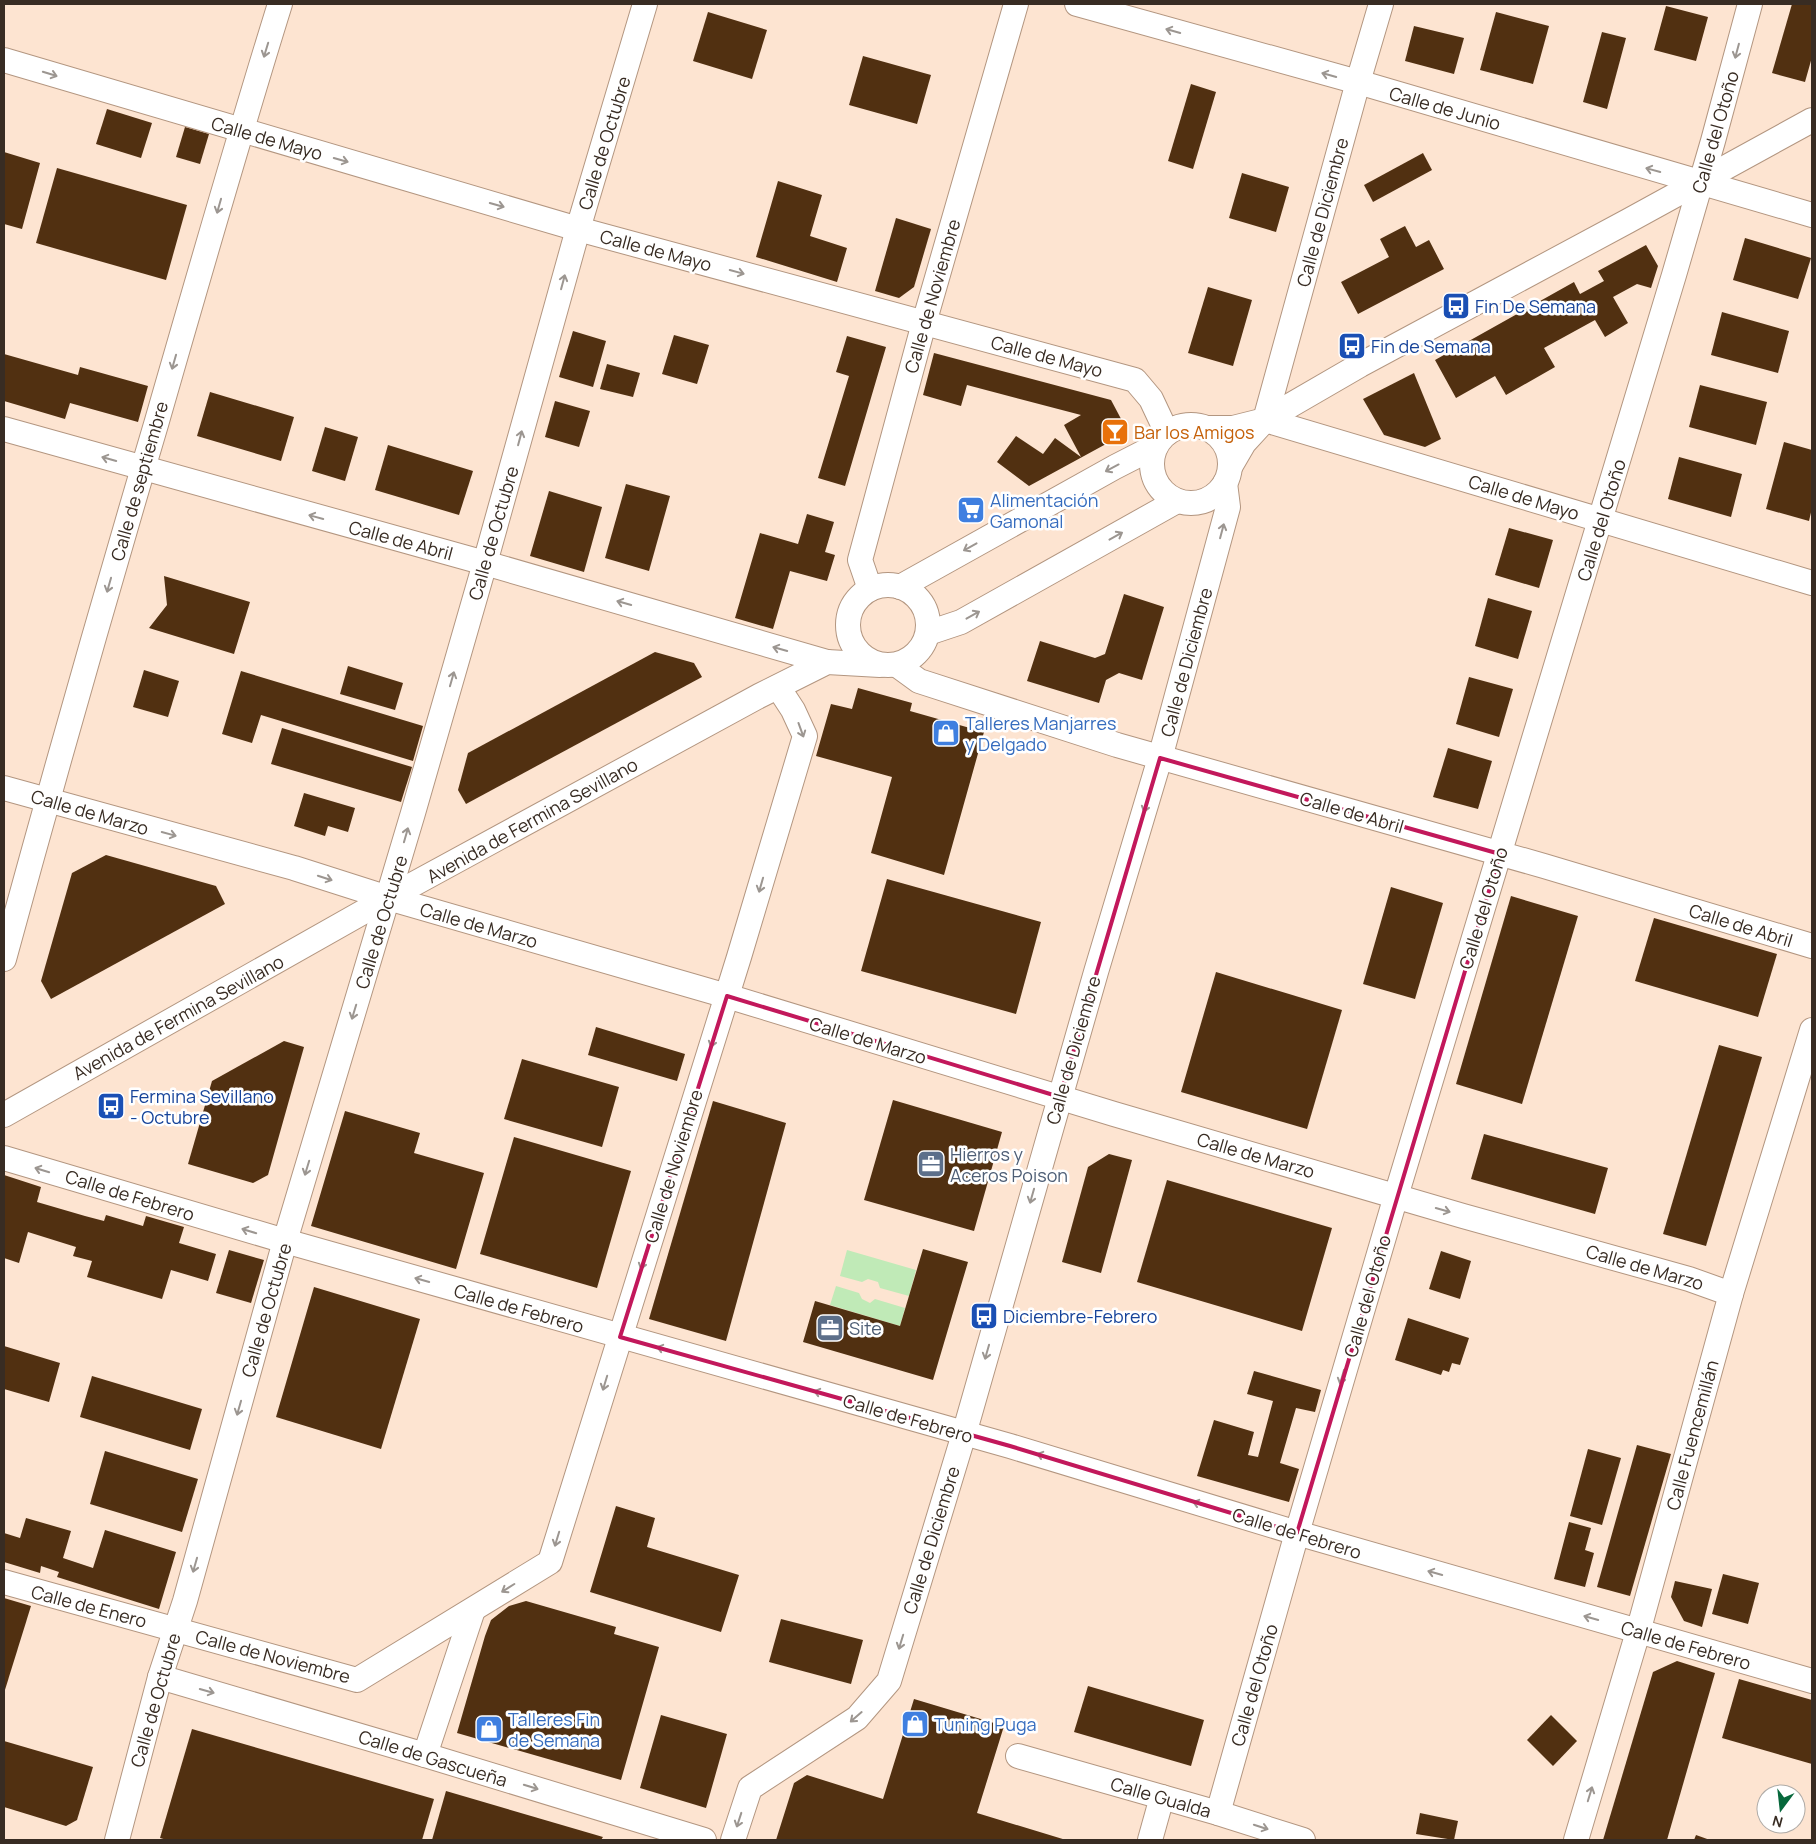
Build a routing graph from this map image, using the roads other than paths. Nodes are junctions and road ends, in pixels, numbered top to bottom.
1 (280, 4) edge
2 (645, 4) edge
3 (1016, 4) edge
4 (1077, 4) edge
5 (1381, 4) edge
6 (1750, 4) edge
7 (4, 60) edge
8 (1358, 82) junction
9 (1812, 120) edge
10 (241, 131) junction
11 (1700, 182) junction
12 (1812, 215) edge
13 (578, 229) junction
14 (924, 323) junction
15 (1265, 420) junction
16 (1206, 428) junction
17 (4, 429) edge
18 (1161, 440) junction
19 (142, 469) junction
20 (1228, 475) junction
21 (1177, 501) junction
22 (1600, 521) junction
23 (485, 563) junction
24 (1812, 583) edge
25 (900, 587) junction
26 (870, 589) junction
27 (848, 618) junction
28 (928, 633) junction
29 (827, 662) junction
30 (888, 665) junction
31 (778, 687) junction
32 (1160, 758) junction
33 (4, 788) edge
34 (47, 800) junction
35 (1500, 854) junction
36 (388, 898) junction
37 (1812, 946) edge
38 (4, 959) edge
39 (727, 996) junction
40 (1812, 1030) edge
41 (1060, 1097) junction
42 (4, 1115) edge
43 (4, 1158) edge
44 (1396, 1196) junction
45 (285, 1242) junction
46 (1731, 1294) junction
47 (620, 1337) junction
48 (964, 1434) junction
49 (1297, 1533) junction
50 (4, 1582) edge
51 (473, 1610) junction
52 (175, 1630) junction
53 (1638, 1632) junction
54 (160, 1677) junction
55 (1812, 1681) edge
56 (425, 1754) junction
57 (1018, 1756) dead end
58 (1162, 1797) junction
59 (1218, 1813) junction
60 (117, 1840) edge
61 (704, 1840) edge
62 (733, 1840) edge
63 (1150, 1840) edge
64 (1303, 1840) edge
65 (1576, 1840) edge

1 -> 10 street, Calle de septiembre
2 - 13 street, Calle de Octubre
3 - 14 street, Calle de Noviembre
8 -> 4 street, Calle de Junio
5 - 8 street, Calle de Diciembre
6 -> 11 street, Calle del Otoño
7 -> 10 street, Calle de Mayo
11 -> 8 street, Calle de Junio
8 - 15 street, Calle de Diciembre
9 - 11 street
10 -> 13 street, Calle de Mayo
10 -> 19 street, Calle de septiembre
11 - 12 street, Calle de Junio
11 - 15 street
11 - 22 street, Calle del Otoño
13 -> 14 street, Calle de Mayo
23 -> 13 street, Calle de Octubre
14 - 18 street, Calle de Mayo
14 - 26 street, Calle de Noviembre
15 - 16 street
15 - 20 street
15 - 22 street, Calle de Mayo
16 - 18 street
16 - 20 street
19 -> 17 street, Calle de Abril
18 - 21 street
18 -> 25 street
23 -> 19 street, Calle de Abril
19 -> 34 street, Calle de septiembre
20 - 21 street
32 -> 20 street, Calle de Diciembre
28 -> 21 street
22 - 24 street, Calle de Mayo
22 - 35 street, Calle del Otoño
29 -> 23 street, Calle de Abril
36 -> 23 street, Calle de Octubre
25 - 26 street
25 - 28 street
26 - 27 street
27 - 29 street
27 - 30 street
28 - 30 street
29 - 30 street
29 - 31 street, Avenida de Fermina Sevillano
30 - 32 street, Calle de Abril
31 - 36 street, Avenida de Fermina Sevillano
31 -> 39 street, Calle de Noviembre
32 - 35 street, Calle de Abril
32 -> 41 street, Calle de Diciembre
33 - 34 street, Calle de Marzo
34 -> 36 street, Calle de Marzo
34 - 38 street, Calle de septiembre
35 - 37 street, Calle de Abril
35 - 44 street, Calle del Otoño
36 - 39 street, Calle de Marzo
36 - 42 street, Avenida de Fermina Sevillano
36 -> 45 street, Calle de Octubre
39 - 41 street, Calle de Marzo
39 -> 47 street, Calle de Noviembre
40 - 46 street, Calle Fuencemillán
41 - 44 street, Calle de Marzo
41 -> 48 street, Calle de Diciembre
45 -> 43 street, Calle de Febrero
44 -> 46 street, Calle de Marzo
44 -> 49 street, Calle del Otoño
47 -> 45 street, Calle de Febrero
45 -> 52 street, Calle de Octubre
46 - 53 street, Calle Fuencemillán
48 -> 47 street, Calle de Febrero
47 -> 51 street, Calle de Noviembre
49 -> 48 street, Calle de Febrero
48 -> 62 street, Calle de Diciembre
53 -> 49 street, Calle de Febrero
49 - 59 street, Calle del Otoño
50 - 52 street, Calle de Enero
51 - 52 street, Calle de Noviembre
51 - 56 street
52 - 54 street, Calle de Octubre
53 - 55 street, Calle de Febrero
65 -> 53 street, Calle Fuencemillán
54 -> 56 street, Calle de Gascueña
54 - 60 street, Calle de Octubre
56 -> 61 street, Calle de Gascueña
57 - 58 street, Calle Gualda
58 - 59 street, Calle Gualda
58 - 63 street
59 -> 64 street, Calle Gualda

